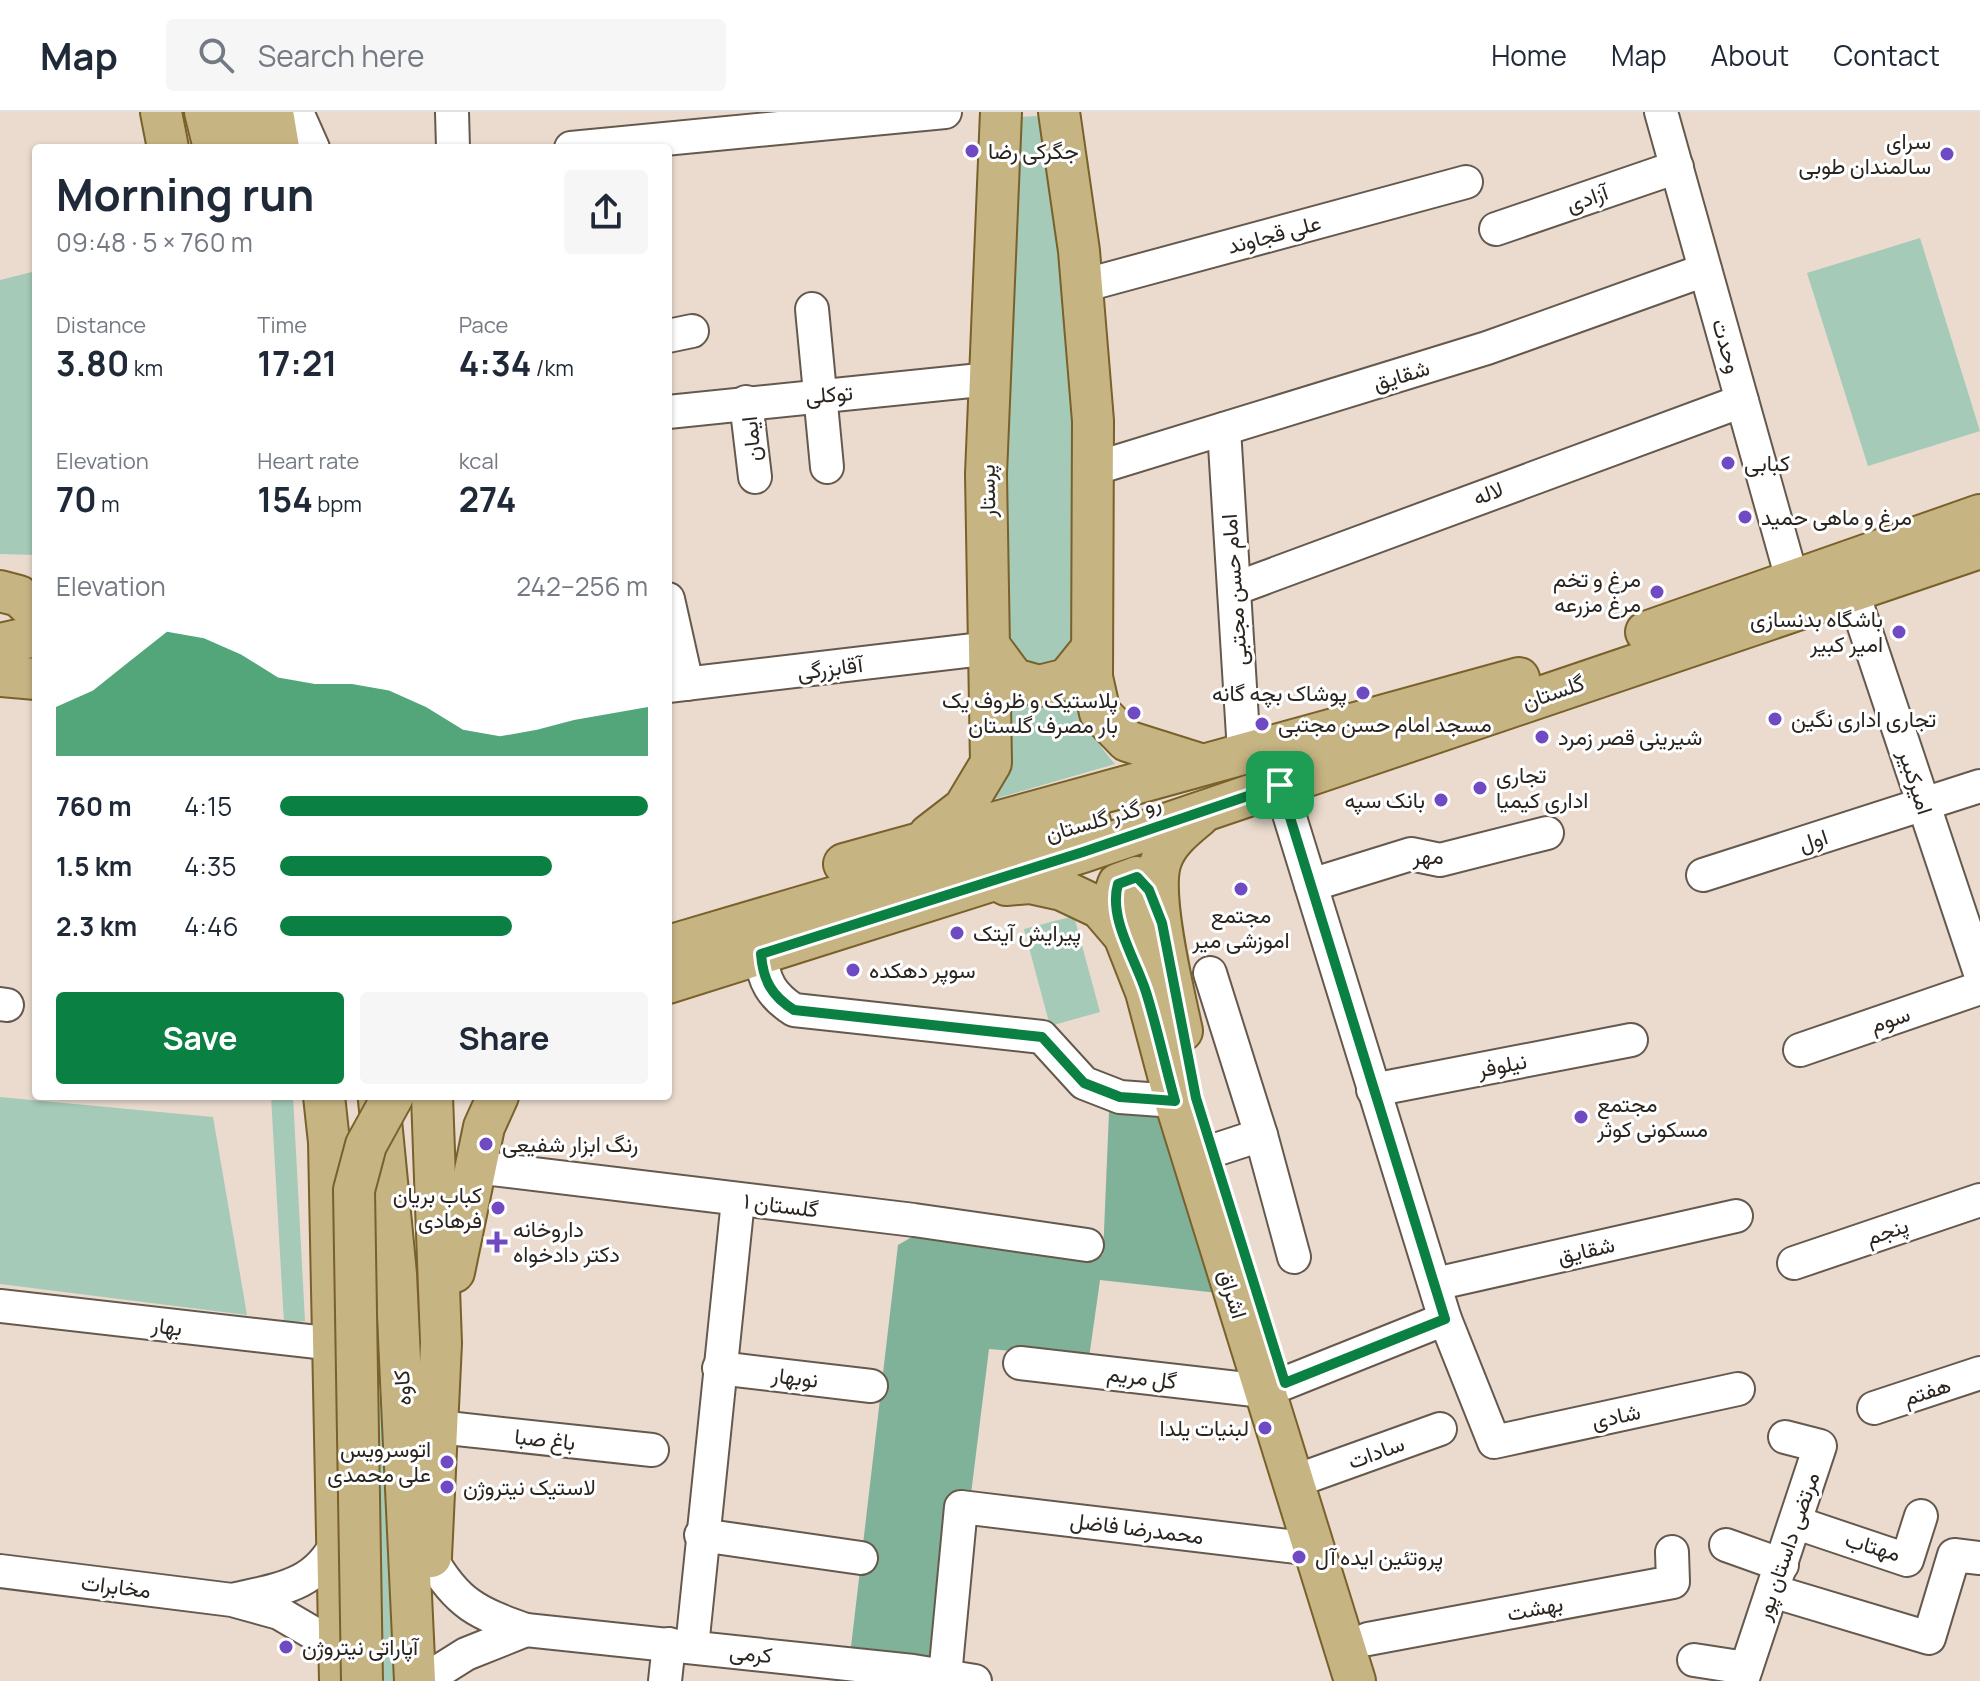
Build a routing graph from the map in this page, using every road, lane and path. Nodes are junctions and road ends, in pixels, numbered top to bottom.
1 (161, 112) edge
2 (205, 112) edge
3 (235, 112) edge
4 (273, 112) edge
5 (297, 112) edge
6 (452, 112) edge
7 (945, 112) edge
8 (1001, 112) edge
9 (1059, 112) edge
10 (1661, 112) edge
11 (167, 144) edge
12 (213, 144) edge
13 (241, 144) edge
14 (278, 144) edge
15 (311, 144) edge
16 (453, 144) edge
17 (613, 144) edge
18 (1677, 167) junction
19 (1466, 182) dead end
20 (1496, 229) dead end
21 (1705, 270) junction
22 (1082, 286) junction
23 (812, 309) dead end
24 (990, 379) junction
25 (818, 395) junction
26 (1742, 401) junction
27 (746, 402) junction
28 (672, 411) edge
29 (1224, 429) junction
30 (827, 467) dead end
31 (1093, 469) junction
32 (755, 477) dead end
33 (1980, 515) edge
34 (1980, 548) edge
35 (1792, 579) junction
36 (0, 583) edge
37 (32, 584) edge
38 (1234, 589) junction
39 (1852, 590) junction
40 (0, 591) edge
41 (32, 610) edge
42 (0, 614) edge
43 (32, 614) edge
44 (32, 632) edge
45 (672, 637) edge
46 (0, 646) edge
47 (991, 648) junction
48 (1092, 648) junction
49 (32, 651) edge
50 (0, 676) edge
51 (1519, 678) junction
52 (32, 679) edge
53 (677, 685) edge
54 (1244, 752) junction
55 (1200, 764) junction
56 (1280, 785) junction
57 (1980, 786) edge
58 (1924, 805) junction
59 (1207, 810) junction
60 (1547, 833) dead end
61 (921, 841) junction
62 (1703, 875) dead end
63 (1311, 885) junction
64 (966, 889) junction
65 (672, 915) edge
66 (1162, 923) junction
67 (1124, 936) junction
68 (672, 945) edge
69 (761, 954) junction
70 (1210, 973) dead end
71 (1980, 973) edge
72 (672, 982) edge
73 (1980, 988) edge
74 (1631, 1040) dead end
75 (1800, 1050) dead end
76 (1373, 1090) junction
77 (324, 1100) edge
78 (378, 1100) edge
79 (391, 1100) edge
80 (432, 1100) edge
81 (496, 1100) edge
82 (1175, 1101) junction
83 (1261, 1135) junction
84 (1212, 1151) junction
85 (475, 1167) junction
86 (738, 1200) junction
87 (1980, 1200) edge
88 (1736, 1216) dead end
89 (1087, 1245) dead end
90 (1294, 1257) dead end
91 (1794, 1263) dead end
92 (1435, 1284) junction
93 (0, 1306) edge
94 (1445, 1319) junction
95 (441, 1343) junction
96 (335, 1344) junction
97 (1020, 1363) dead end
98 (719, 1368) junction
99 (1980, 1373) edge
100 (871, 1386) dead end
101 (1274, 1387) junction
102 (1738, 1389) dead end
103 (1874, 1408) dead end
104 (438, 1427) junction
105 (1440, 1429) dead end
106 (1785, 1437) dead end
107 (652, 1450) dead end
108 (1312, 1475) junction
109 (1921, 1516) dead end
110 (1797, 1523) junction
111 (701, 1535) junction
112 (338, 1540) junction
113 (1726, 1545) dead end
114 (1313, 1549) junction
115 (1672, 1552) dead end
116 (861, 1558) dead end
117 (1980, 1558) edge
118 (420, 1562) junction
119 (0, 1571) edge
120 (1777, 1578) junction
121 (232, 1600) junction
122 (526, 1630) junction
123 (1368, 1639) junction
124 (680, 1645) junction
125 (1694, 1660) dead end
126 (797, 1670) edge
127 (348, 1675) edge
128 (1744, 1675) edge
129 (937, 1677) edge
130 (415, 1681) edge
131 (423, 1681) edge
132 (665, 1681) edge
133 (1355, 1681) edge
134 (1380, 1681) edge

1 - 11 main road
2 - 12 main road
3 - 13 main road
4 - 14 main road
5 - 15 street
6 - 16 street
7 - 17 street
8 - 24 main road, پرستار
9 - 22 main road
10 - 18 street, وحدت
18 - 20 street, آزادی
18 - 21 street, وحدت
19 - 22 street, علی قجاوند
21 - 26 street, وحدت
21 - 29 street, شقایق
22 - 31 main road
23 - 25 street
24 - 25 street, توکلی
24 - 47 main road, پرستار
25 - 27 street, توکلی
25 - 30 street
26 - 35 street, وحدت
26 - 38 street, لاله
27 - 28 street, توکلی
27 - 32 street, ایمان
29 - 31 street, شقایق
29 - 38 street, امام حسن مجتبی
31 - 48 main road
33 - 35 main road, گلستان
34 - 39 main road, گلستان
35 - 51 main road, گلستان
36 - 37 main road
38 - 54 street, امام حسن مجتبی
39 - 56 main road, گلستان
39 - 58 street, امیرکبیر
40 - 41 main road
42 - 43 main road
44 - 46 main road
45 - 53 street
46 - 49 main road
47 - 48 main road
47 - 53 street, آقابزرگی
47 - 61 main road, پرستار
48 - 55 main road
50 - 52 main road
51 - 54 main road
51 - 68 main road, رو گذر گلستان
54 - 55 main road
55 - 61 main road
56 - 59 main road, گلستان
56 - 63 street
57 - 58 street, اول
58 - 62 street, اول
58 - 71 street, امیرکبیر
59 - 64 main road, گلستان
59 - 66 main road, اشراق
60 - 63 street, مهر
61 - 65 main road
63 - 76 street
64 - 67 main road, اشراق
64 - 69 main road, گلستان
66 - 67 main road
66 - 84 main road, اشراق
67 - 82 main road, اشراق
69 - 72 main road, گلستان
69 - 82 street
70 - 83 street
73 - 75 street, سوم
74 - 76 street, نیلوفر
76 - 92 street
77 - 96 main road
78 - 118 main road, کاوه, bridge
79 - 127 main road, bridge
80 - 95 main road
81 - 85 main road
82 - 101 main road, اشراق
83 - 84 street
83 - 90 street
84 - 101 main road, اشراق
85 - 86 street, گلستان ۱
85 - 95 main road
86 - 89 street, گلستان ۱
86 - 98 street
87 - 91 street, پنجم
88 - 92 street, شقایق
92 - 94 street
93 - 96 street, بهار
94 - 101 street
94 - 102 street, شادی
95 - 104 main road
96 - 112 main road
97 - 101 street, گل مریم
98 - 100 street, نوبهار
98 - 111 street
99 - 103 street, هفتم
101 - 108 main road, اشراق
101 - 114 main road, اشراق
104 - 107 street, باغ صبا
104 - 118 main road
105 - 108 street, سادات
106 - 110 street, مرتضی داستان پور
108 - 123 main road, اشراق
109 - 110 street, مهتاب
110 - 120 street, مرتضی داستان پور
111 - 116 street
111 - 124 street
112 - 121 street
112 - 127 main road
113 - 120 street
114 - 129 street, محمدرضا فاضل
114 - 133 main road, اشراق
115 - 123 street, بهشت
117 - 120 street
118 - 122 street, کرمی
118 - 130 main road, کاوه
118 - 131 main road
119 - 121 street, مخابرات
120 - 128 street, مرتضی داستان پور
121 - 127 street, مخابرات
122 - 124 street, کرمی
122 - 131 street, کرمی
123 - 134 main road, اشراق
124 - 126 street, کرمی
124 - 132 street
125 - 128 street
126 - 129 street, کرمی

